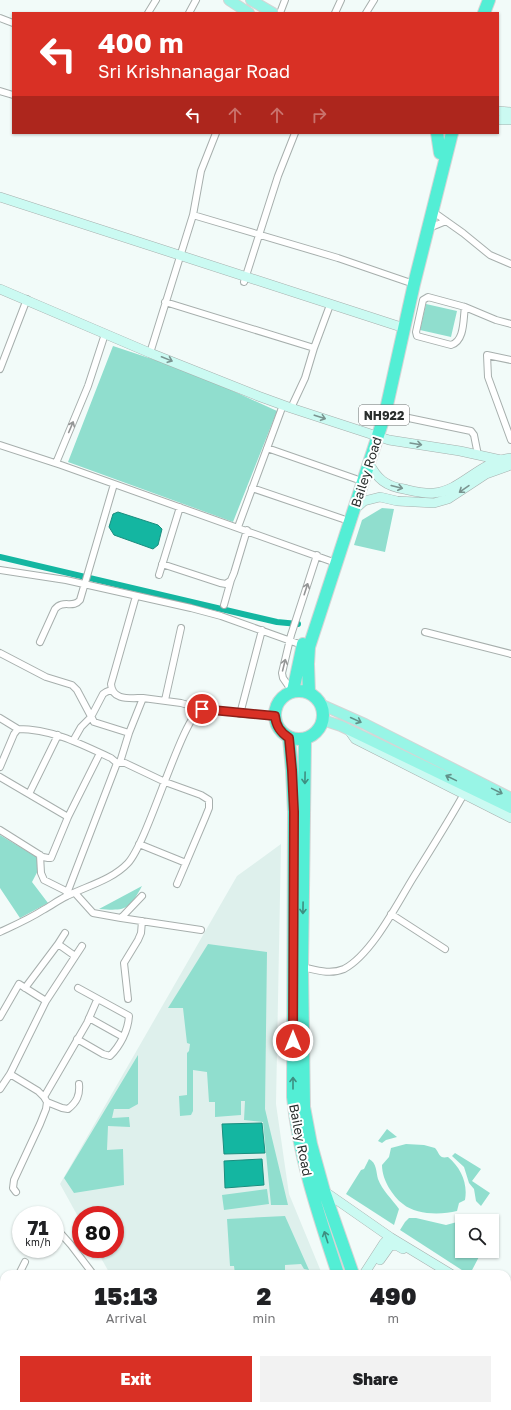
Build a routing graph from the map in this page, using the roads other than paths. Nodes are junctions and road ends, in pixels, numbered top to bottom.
1 (156, 0) edge
2 (196, 0) edge
3 (229, 0) edge
4 (250, 0) edge
5 (285, 0) edge
6 (341, 0) edge
7 (374, 0) edge
8 (489, 0) edge
9 (495, 0) edge
10 (149, 12) edge
11 (190, 12) edge
12 (247, 12) edge
13 (271, 12) edge
14 (280, 12) edge
15 (335, 12) edge
16 (367, 12) edge
17 (484, 12) edge
18 (490, 12) edge
19 (0, 18) edge
20 (12, 23) edge
21 (0, 91) edge
22 (12, 95) edge
23 (499, 111) edge
24 (511, 112) edge
25 (499, 120) edge
26 (511, 120) edge
27 (216, 134) edge
28 (295, 134) edge
29 (437, 134) edge
30 (445, 134) edge
31 (452, 134) edge
32 (460, 134) edge
33 (444, 153) junction
34 (0, 197) edge
35 (0, 203) edge
36 (432, 210) junction
37 (193, 215) junction
38 (446, 221) junction
39 (428, 228) junction
40 (259, 234) junction
41 (180, 259) junction
42 (511, 264) edge
43 (247, 280) junction
44 (408, 282) junction
45 (0, 289) edge
46 (27, 299) junction
47 (165, 302) junction
48 (329, 307) junction
49 (465, 307) junction
50 (511, 324) edge
51 (403, 331) junction
52 (105, 334) junction
53 (314, 348) junction
54 (150, 353) junction
55 (511, 360) edge
56 (0, 369) edge
57 (287, 406) junction
58 (399, 416) dead end
59 (374, 435) junction
60 (511, 440) edge
61 (0, 445) edge
62 (267, 448) junction
63 (478, 455) junction
64 (511, 458) edge
65 (501, 460) junction
66 (56, 463) junction
67 (369, 463) junction
68 (511, 465) edge
69 (356, 479) junction
70 (114, 484) junction
71 (252, 488) junction
72 (180, 507) junction
73 (353, 512) junction
74 (342, 519) junction
75 (238, 527) junction
76 (247, 530) junction
77 (317, 555) junction
78 (333, 561) junction
79 (162, 564) junction
80 (0, 570) edge
81 (158, 575) dead end
82 (231, 580) junction
83 (85, 583) junction
84 (136, 596) junction
85 (224, 604) dead end
86 (181, 628) dead end
87 (262, 630) junction
88 (425, 632) dead end
89 (291, 637) junction
90 (40, 642) dead end
91 (302, 645) junction
92 (0, 653) edge
93 (511, 654) edge
94 (111, 690) junction
95 (293, 692) junction
96 (309, 693) junction
97 (143, 698) junction
98 (165, 700) junction
99 (320, 704) junction
100 (202, 709) junction
101 (240, 714) junction
102 (275, 716) junction
103 (91, 717) junction
104 (0, 718) edge
105 (323, 720) junction
106 (18, 729) junction
107 (129, 733) junction
108 (58, 735) junction
109 (289, 738) junction
110 (305, 739) junction
111 (73, 741) junction
112 (100, 753) junction
113 (119, 763) junction
114 (0, 766) edge
115 (0, 777) edge
116 (166, 782) junction
117 (468, 786) junction
118 (29, 794) junction
119 (511, 798) edge
120 (511, 808) edge
121 (68, 817) junction
122 (511, 818) edge
123 (0, 830) edge
124 (139, 844) junction
125 (40, 855) junction
126 (186, 863) junction
127 (177, 884) dead end
128 (75, 893) junction
129 (67, 894) junction
130 (142, 896) dead end
131 (391, 914) junction
132 (121, 918) junction
133 (142, 921) junction
134 (201, 930) dead end
135 (0, 932) edge
136 (65, 933) dead end
137 (58, 944) junction
138 (82, 946) dead end
139 (445, 949) dead end
140 (75, 956) junction
141 (302, 966) junction
142 (25, 988) junction
143 (78, 988) dead end
144 (128, 999) dead end
145 (97, 1000) junction
146 (46, 1001) junction
147 (1, 1014) edge
148 (88, 1018) junction
149 (123, 1037) junction
150 (77, 1039) junction
151 (10, 1074) junction
152 (79, 1084) dead end
153 (0, 1089) edge
154 (45, 1100) junction
155 (324, 1191) junction
156 (16, 1192) dead end
157 (64, 1237) edge
158 (390, 1237) junction
159 (25, 1262) dead end
160 (21, 1270) edge
161 (90, 1270) edge
162 (337, 1270) edge
163 (352, 1270) edge
164 (367, 1270) edge
165 (372, 1270) edge
166 (435, 1270) edge
167 (444, 1270) edge

1 - 10 street
2 - 11 street
3 - 12 main road
4 - 13 main road
5 - 14 street
6 - 15 street
7 - 16 street
8 - 17 highway
9 - 18 highway
19 - 20 street
21 - 22 street
23 - 24 street
25 - 26 street
27 - 37 street
28 - 40 street
29 - 33 highway
30 - 33 highway, Bailey Road / NH922
31 - 33 highway, Bailey Road / NH922
32 - 33 highway
33 - 36 highway, Bailey Road / NH922
33 - 44 highway, Bailey Road / NH922
34 - 41 street
35 - 41 street
36 - 38 street
36 - 39 highway, Bailey Road / NH922
37 - 40 street
37 - 41 street
38 - 39 street
38 - 42 street
39 - 51 highway, Bailey Road / NH922
40 - 43 street
40 - 44 street
41 - 43 street
41 - 47 street
43 - 48 street
44 - 51 highway, Bailey Road / NH922
45 - 46 street
46 - 52 street
46 - 56 street
47 - 53 street
47 - 54 street
48 - 51 street
48 - 53 street
49 - 50 street
49 - 51 street
49 - 51 street
51 - 59 highway, Bailey Road / NH922
52 - 54 street
66 -> 52 street
53 - 57 street
54 -> 57 street
55 - 60 street
57 -> 59 street
57 - 62 street
58 - 63 street
59 -> 63 street
59 - 67 highway, Bailey Road / NH922
59 - 69 highway, Bailey Road / NH922
61 - 66 street
62 - 69 street
62 - 71 street
63 - 65 street
64 - 65 street
67 -> 65 street
66 - 70 street
67 - 73 highway, Bailey Road / NH922
68 -> 73 street
69 - 74 highway, Bailey Road / NH922
70 - 72 street
70 - 83 street
71 - 74 street
71 - 75 street
72 - 75 street
72 - 79 street
73 - 78 highway, Bailey Road / NH922
74 - 78 highway, Bailey Road / NH922
75 - 76 street
76 - 77 street
76 - 82 street
77 - 78 street
89 -> 77 street
78 - 91 highway, Bailey Road / NH922
78 - 96 highway, Bailey Road / NH922
79 - 81 street
79 - 82 street
80 - 83 street
82 - 85 street
83 - 84 street
83 - 90 street
84 - 87 street
84 - 94 street
86 - 98 street
87 - 89 street
87 - 101 street
88 - 93 street
89 - 91 street
95 -> 89 street
91 - 95 highway, Bailey Road / NH922
92 - 103 street
94 - 97 street
94 - 103 street
95 - 96 highway
95 - 102 highway
96 - 99 highway
97 - 98 street
97 - 107 street
98 - 100 street
99 - 105 highway
99 -> 117 main road
100 - 101 street
100 - 116 street
101 - 102 street
102 - 109 highway
103 - 107 street
103 - 111 street
104 - 106 street
105 - 110 highway
117 -> 105 main road
106 - 108 street
106 - 114 street
107 - 113 street
108 - 111 street
108 - 118 street
109 - 110 highway
162 -> 109 highway, Bailey Road
110 -> 141 highway
111 - 112 street
112 - 113 street
112 - 121 street
113 - 116 street
113 - 129 street
115 - 118 street
116 - 124 street
116 - 126 street
117 -> 119 main road
117 - 120 main road
117 - 122 street
117 - 131 street
118 - 121 street
121 - 125 street
123 - 125 street
124 - 126 street
124 - 128 street
125 - 129 street
126 - 127 street
128 - 129 street
128 - 132 street
129 - 135 street
130 - 132 street
131 - 139 street
131 - 141 street
132 - 133 street
133 - 134 street
133 - 144 street
136 - 137 street
137 - 140 street
137 - 142 street
138 - 140 street
140 - 146 street
141 - 155 highway
142 - 146 street
142 - 147 street
143 - 145 street
145 - 148 street
145 - 149 street
146 - 151 street
148 - 149 street
148 - 150 street
149 - 150 street
150 - 154 street
151 - 153 street
151 - 154 street
152 - 154 street
154 - 156 street
155 - 158 street
155 - 163 highway
157 - 161 street
158 - 164 street
158 - 167 street
159 - 160 street
165 - 166 street

